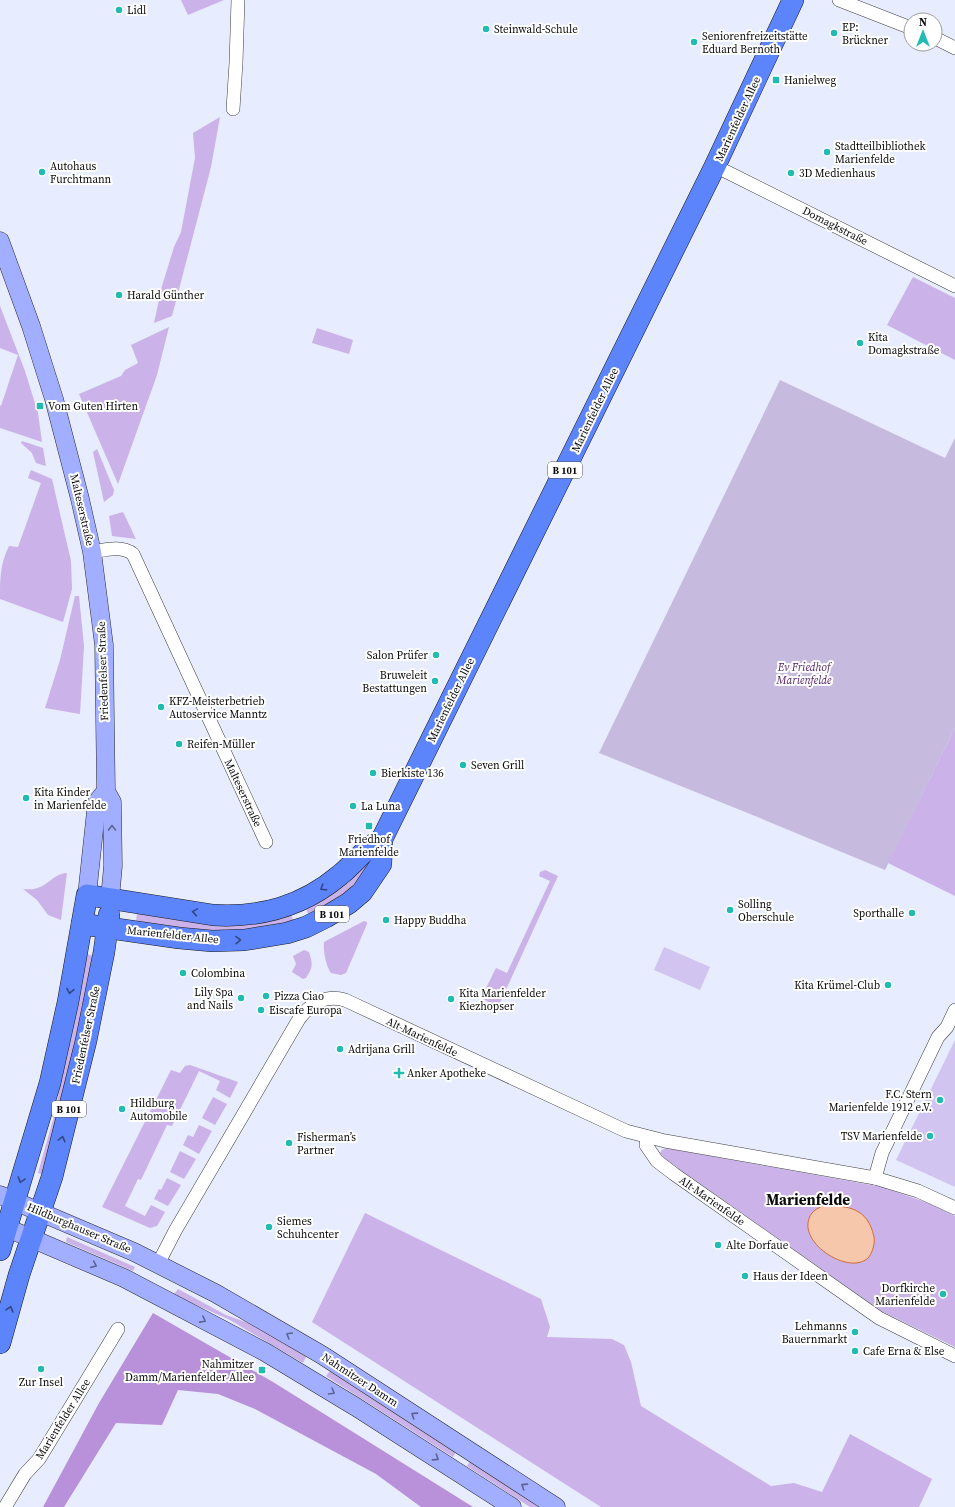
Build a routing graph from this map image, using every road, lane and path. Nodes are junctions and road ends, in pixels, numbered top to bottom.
1 (238, 0) edge
2 (793, 0) edge
3 (839, 0) edge
4 (903, 25) edge
5 (943, 42) edge
6 (955, 48) edge
7 (232, 110) dead end
8 (716, 166) junction
9 (0, 241) edge
10 (955, 286) edge
11 (92, 552) junction
12 (106, 790) junction
13 (382, 840) junction
14 (266, 842) dead end
15 (87, 895) junction
16 (110, 898) junction
17 (82, 924) junction
18 (107, 928) junction
19 (955, 1010) edge
20 (647, 1137) junction
21 (875, 1178) junction
22 (8, 1197) edge
23 (955, 1208) edge
24 (41, 1211) junction
25 (3, 1226) edge
26 (31, 1238) junction
27 (0, 1250) edge
28 (158, 1264) junction
29 (145, 1288) junction
30 (118, 1329) dead end
31 (0, 1343) edge
32 (955, 1356) edge
33 (5, 1507) edge
34 (512, 1507) edge
35 (556, 1507) edge

1 - 7 street
2 - 8 main road, Marienfelder Allee / B 101
3 - 4 street
5 - 6 street
8 - 10 street, Domagkstraße
8 - 13 main road, Marienfelder Allee / B 101
9 - 11 main road, Malteserstraße
11 - 12 main road, Friedenfelser Straße
11 - 14 street, Malteserstraße
12 - 15 main road
16 -> 12 main road, Friedenfelser Straße
13 -> 16 main road, B 101
18 -> 13 main road, Marienfelder Allee / B 101
15 - 16 main road, B 101
15 - 17 main road, B 101
16 - 18 main road, Friedenfelser Straße / B 101
17 - 18 main road, Marienfelder Allee / B 101
17 -> 22 main road, B 101
24 -> 18 main road, Friedenfelser Straße / B 101
19 - 21 street
20 - 21 street, Alt-Marienfelde
20 - 28 street, Alt-Marienfelde
20 - 32 street, Alt-Marienfelde
21 - 23 street, Alt-Marienfelde
22 - 24 main road, Hildburghauser Straße
22 - 25 main road, B 101
24 - 26 main road, Friedenfelser Straße / B 101
24 - 28 main road, Hildburghauser Straße
25 - 26 main road
25 - 27 main road, B 101
26 -> 29 main road
31 -> 26 main road, Friedenfelser Straße / B 101
28 - 29 main road
35 -> 28 main road, Nahmitzer Damm
29 -> 34 main road
30 - 33 street, Marienfelder Allee

